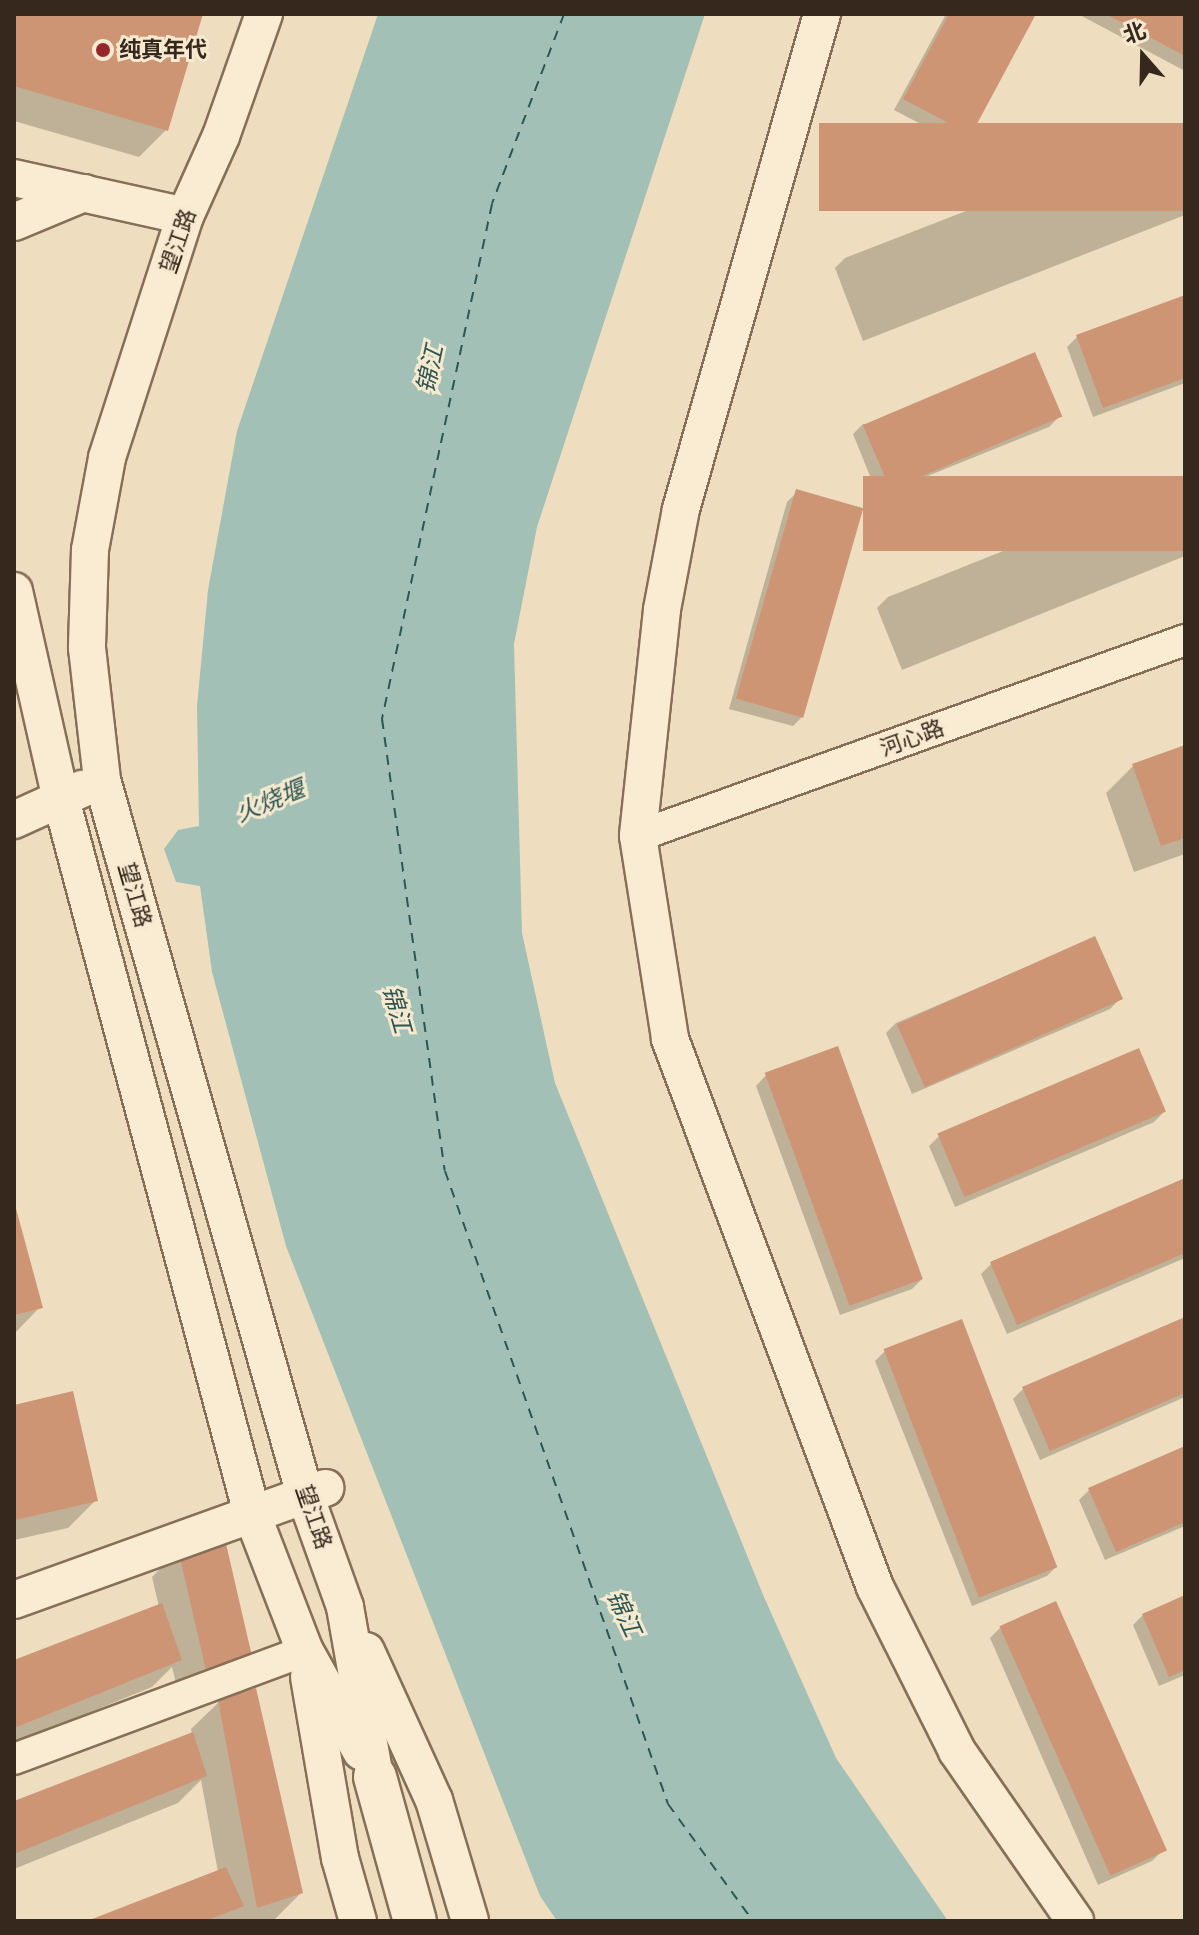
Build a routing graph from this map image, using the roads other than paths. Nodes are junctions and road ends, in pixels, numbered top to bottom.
1 (264, 14) edge
2 (822, 14) edge
3 (14, 178) edge
4 (84, 193) junction
5 (185, 216) junction
6 (14, 222) edge
7 (14, 591) edge
8 (1185, 640) edge
9 (111, 777) junction
10 (61, 799) junction
11 (14, 820) edge
12 (638, 836) junction
13 (315, 1492) junction
14 (252, 1514) junction
15 (14, 1600) edge
16 (345, 1607) junction
17 (305, 1651) junction
18 (14, 1759) edge
19 (375, 1777) junction
20 (358, 1921) edge
21 (415, 1921) edge
22 (470, 1921) edge
23 (1075, 1921) edge

1 - 5 street, 望江路
2 - 12 street
3 - 4 street
4 - 5 street
4 - 6 street
5 - 9 street, 望江路
7 - 10 street, 望江路
8 - 12 street, 河心路
9 - 10 street
9 - 13 street, 望江路
10 - 11 street
10 - 14 street, 望江路
12 - 23 street
13 - 14 street
13 - 16 street, 望江路
14 - 15 street
14 - 17 street, 望江路
16 - 19 street, 望江路
16 - 22 street
17 - 18 street
17 - 19 street, 望江路
17 - 20 street
19 - 21 main road, 望江路

